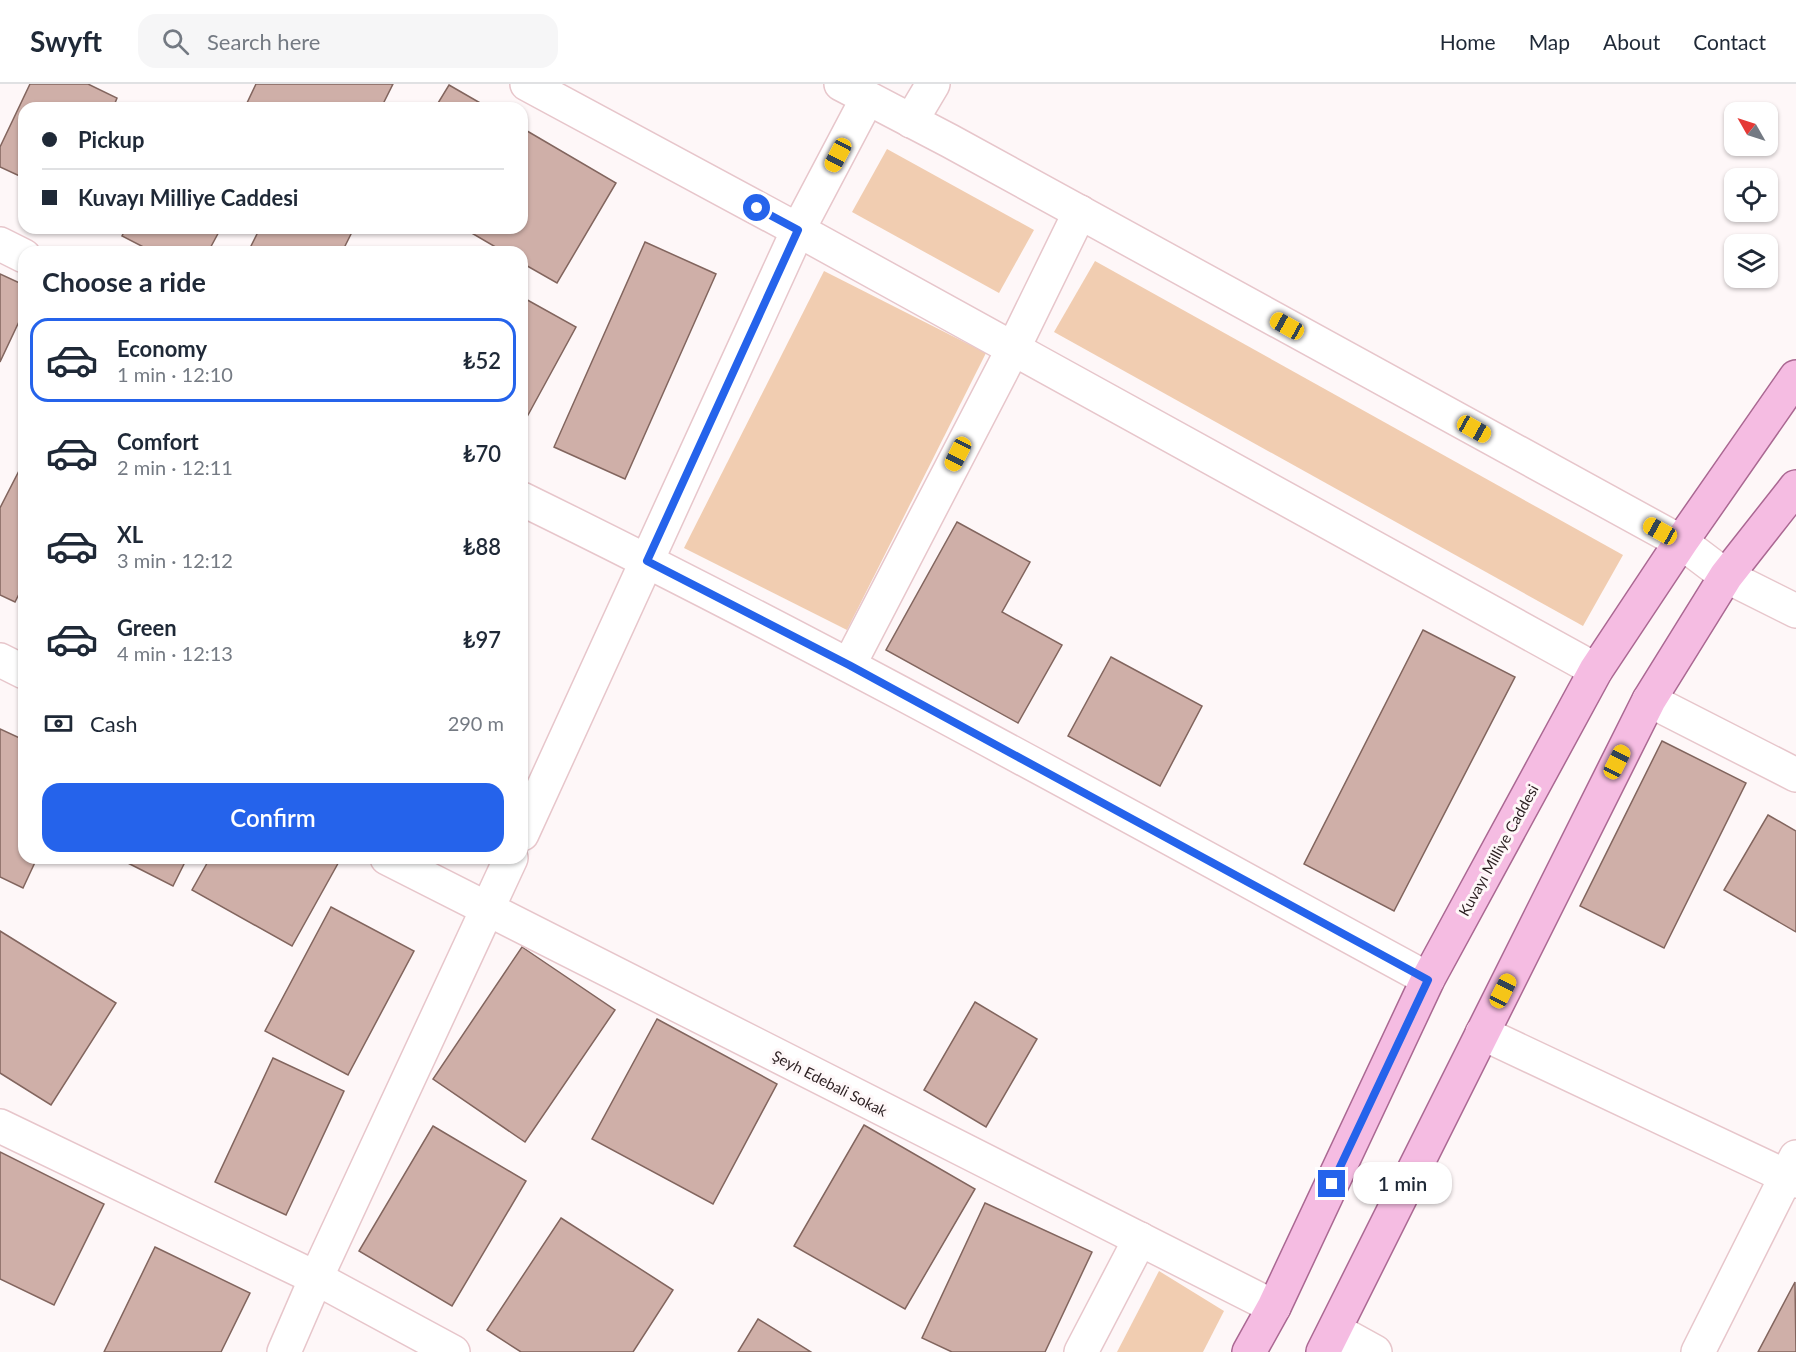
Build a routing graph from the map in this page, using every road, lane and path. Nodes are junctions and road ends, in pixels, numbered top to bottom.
1 (527, 84) edge
2 (933, 84) edge
3 (854, 91) edge
4 (911, 121) junction
5 (1080, 212) junction
6 (798, 230) junction
7 (0, 244) edge
8 (18, 253) edge
9 (1013, 349) junction
10 (1796, 376) edge
11 (1796, 487) edge
12 (528, 502) edge
13 (1681, 542) junction
14 (647, 561) junction
15 (1726, 576) junction
16 (1796, 611) edge
17 (849, 665) junction
18 (1596, 670) junction
19 (1649, 700) junction
20 (1796, 776) edge
21 (528, 821) edge
22 (399, 864) edge
23 (508, 864) edge
24 (487, 909) junction
25 (1428, 980) junction
26 (1482, 1033) junction
27 (0, 1126) edge
28 (1793, 1171) edge
29 (1140, 1239) junction
30 (316, 1278) junction
31 (1274, 1306) junction
32 (1329, 1341) edge
33 (285, 1352) edge
34 (453, 1352) edge
35 (1081, 1352) edge
36 (1249, 1352) edge
37 (1375, 1352) edge
38 (1698, 1352) edge

1 - 6 street
2 - 4 street
3 - 4 street
3 - 6 street
4 - 5 street
5 - 9 street
5 - 13 street
6 - 9 street
6 - 14 street
7 - 8 street
9 - 17 street
9 - 18 street
10 - 13 main road, Kuvayı Milliye Caddesi
11 - 15 main road
12 - 14 street
13 - 15 street
13 - 18 main road, Kuvayı Milliye Caddesi
14 - 17 street
14 - 21 street
15 - 16 street
15 - 19 main road
17 - 25 street
18 - 25 main road, Kuvayı Milliye Caddesi
19 - 20 street
19 - 26 main road
22 - 24 street, Şeyh Edebali Sokak
23 - 24 street
24 - 29 street, Şeyh Edebali Sokak
24 - 30 street
25 - 31 main road, Kuvayı Milliye Caddesi
26 - 28 street
26 - 32 main road
27 - 30 street
28 - 38 street
29 - 31 street, Şeyh Edebali Sokak
29 - 35 street
30 - 33 street
30 - 34 street
31 - 36 main road, Kuvayı Milliye Caddesi
32 - 37 street

